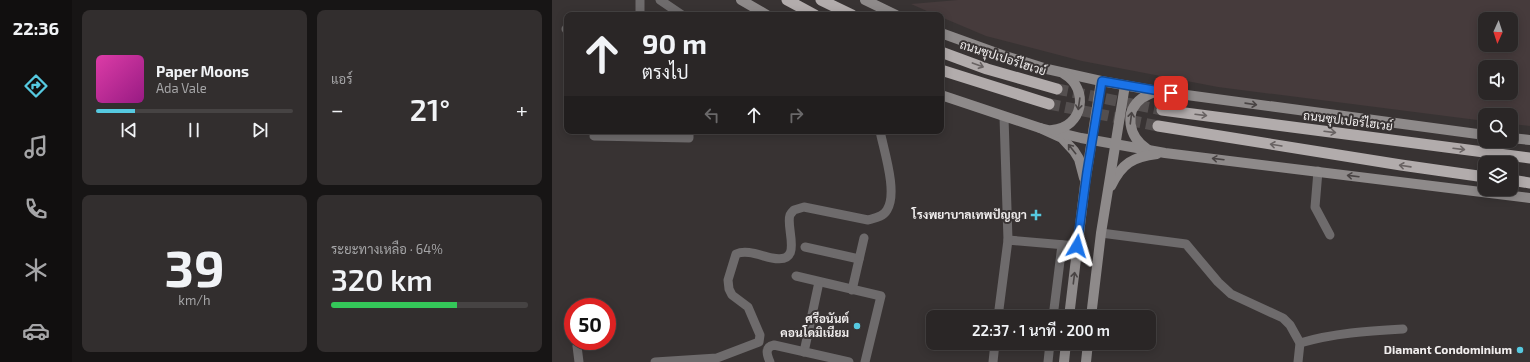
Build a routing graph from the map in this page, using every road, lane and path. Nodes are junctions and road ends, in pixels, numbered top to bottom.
1 (660, 0) edge
2 (741, 0) edge
3 (786, 0) edge
4 (821, 0) edge
5 (865, 0) edge
6 (637, 2) edge
7 (639, 12) edge
8 (678, 12) edge
9 (762, 12) edge
10 (809, 12) edge
11 (846, 12) edge
12 (890, 12) edge
13 (944, 34) edge
14 (944, 53) edge
15 (944, 71) edge
16 (1062, 73) junction
17 (1102, 81) junction
18 (1124, 85) junction
19 (1057, 89) tunnel mouth
20 (1157, 91) junction
21 (944, 96) edge
22 (1049, 104) tunnel mouth
23 (1162, 110) tunnel mouth
24 (1004, 117) junction
25 (1158, 126) tunnel mouth
26 (1043, 129) junction
27 (640, 134) edge
28 (689, 134) edge
29 (881, 134) edge
30 (1478, 134) edge
31 (594, 136) dead end
32 (1518, 139) edge
33 (1092, 140) junction
34 (1530, 140) edge
35 (1114, 144) junction
36 (1148, 150) junction
37 (1165, 153) junction
38 (1530, 158) edge
39 (1318, 171) junction
40 (1478, 176) edge
41 (1518, 181) edge
42 (1530, 183) edge
43 (1085, 184) junction
44 (1108, 193) junction
45 (1530, 198) edge
46 (1101, 233) junction
47 (1330, 235) dead end
48 (864, 238) dead end
49 (1008, 240) junction
50 (1062, 245) junction
51 (1077, 246) junction
52 (805, 247) dead end
53 (859, 259) junction
54 (796, 276) dead end
55 (819, 282) junction
56 (852, 290) junction
57 (999, 310) edge
58 (1054, 310) edge
59 (1070, 310) edge
60 (1092, 310) edge
61 (1403, 329) dead end
62 (1300, 343) junction
63 (578, 350) edge
64 (994, 350) edge
65 (1049, 350) edge
66 (1065, 350) edge
67 (1087, 350) edge
68 (804, 352) junction
69 (719, 360) edge
70 (579, 362) edge
71 (655, 362) edge
72 (770, 362) edge
73 (849, 362) edge
74 (865, 362) edge
75 (993, 362) edge
76 (1048, 362) edge
77 (1064, 362) edge
78 (1086, 362) edge
79 (1298, 362) edge

1 - 8 street
2 - 9 main road
3 - 10 highway
4 - 11 highway
5 - 12 main road
6 - 7 street
13 - 16 main road
14 -> 19 highway, ถนนซุปเปอร์ไฮเวย์
15 - 22 highway
16 - 17 main road
16 -> 26 main road
17 - 18 main road
17 - 33 main road
18 - 20 main road
18 - 35 main road
20 -> 30 main road
36 -> 20 main road
21 - 24 main road
23 -> 38 highway, ถนนซุปเปอร์ไฮเวย์
24 - 26 main road
24 - 49 street
40 -> 25 highway
26 - 33 main road
43 -> 26 main road
27 - 28 street
27 - 31 street
29 - 69 street
32 - 34 main road
33 - 35 main road
33 - 43 main road
35 - 36 main road
35 - 44 main road
36 - 37 main road
39 -> 37 main road
37 - 44 main road
45 -> 39 main road
39 - 47 street
41 - 42 highway
43 - 51 main road
44 - 46 main road
46 - 60 main road
46 - 62 street
48 - 53 street
49 - 50 street
49 - 57 street
50 - 51 street
50 - 58 street
59 -> 51 main road
52 - 53 street
53 - 56 street
54 - 55 street
55 - 56 street
55 - 68 street
56 - 74 street
61 - 62 street
62 - 79 street
63 - 70 street
64 - 75 street
65 - 76 street
66 - 77 main road
67 - 78 main road
68 - 72 street
68 - 73 street
69 - 71 street

